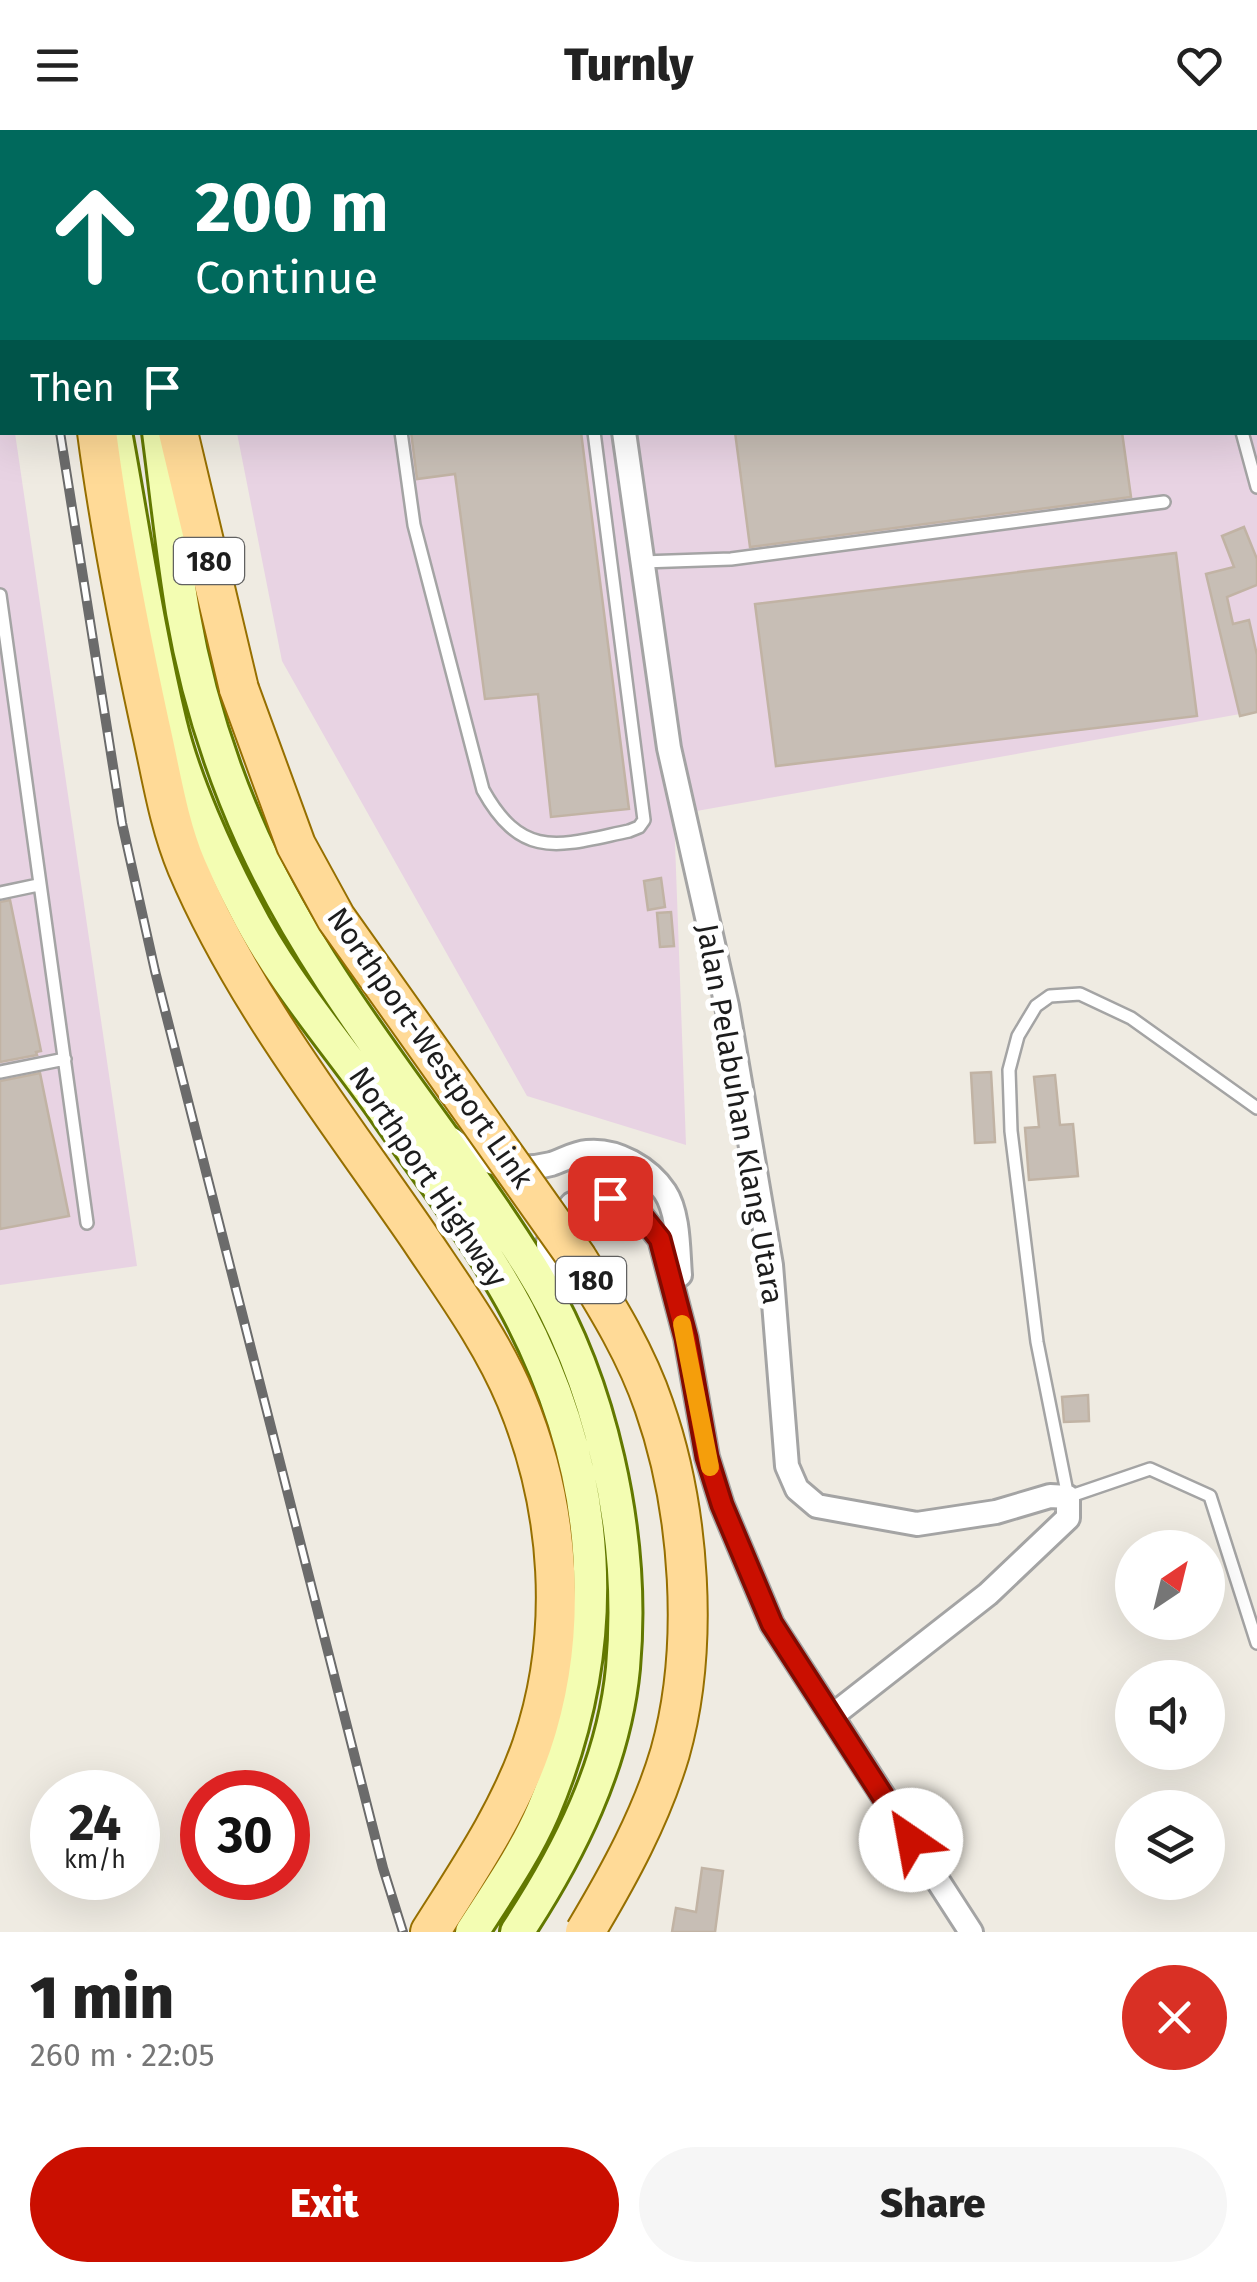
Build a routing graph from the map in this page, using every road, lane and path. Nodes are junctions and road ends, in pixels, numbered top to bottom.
1 (96, 435) edge
2 (116, 435) edge
3 (159, 435) edge
4 (179, 435) edge
5 (401, 435) edge
6 (594, 435) edge
7 (624, 435) edge
8 (1243, 435) edge
9 (1257, 487) edge
10 (1164, 502) dead end
11 (642, 562) junction
12 (0, 595) edge
13 (38, 885) junction
14 (0, 893) edge
15 (65, 1060) junction
16 (0, 1072) edge
17 (417, 1106) junction
18 (1257, 1108) edge
19 (86, 1224) dead end
20 (552, 1305) junction
21 (686, 1338) junction
22 (1068, 1497) junction
23 (1257, 1643) edge
24 (832, 1716) junction
25 (430, 1932) edge
26 (472, 1932) edge
27 (517, 1932) edge
28 (585, 1932) edge
29 (971, 1932) edge

1 - 25 main road
2 - 26 main road, Northport Highway
3 - 17 main road, Northport Highway
4 - 28 main road, Northport-Westport Link / 180, bridge
5 - 6 lane
7 - 11 street, Jalan Pelabuhan Klang Utara
8 - 9 lane
10 - 11 lane
11 - 22 street, Jalan Pelabuhan Klang Utara
12 - 13 lane
13 - 14 lane
13 - 15 lane
15 - 16 lane
15 - 19 lane
17 - 20 main road, Northport Highway
17 - 21 street
18 - 22 lane
20 - 21 street
20 - 27 main road, Northport Highway
21 - 24 street
22 - 23 lane
22 - 24 street
24 - 29 street

